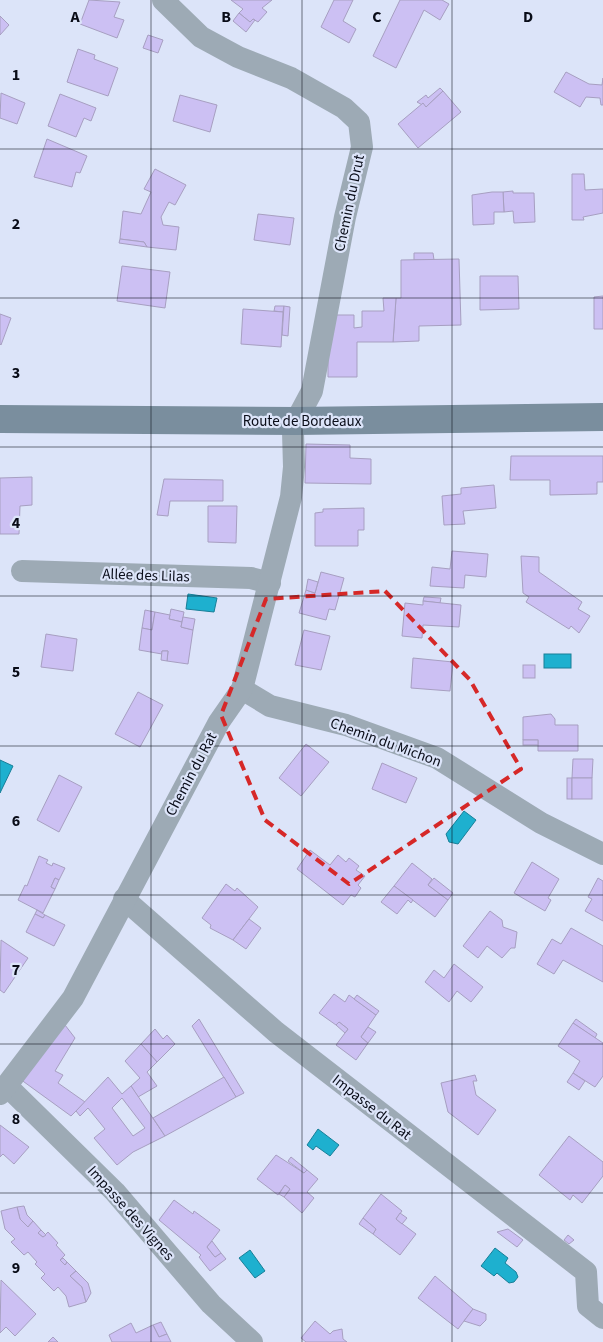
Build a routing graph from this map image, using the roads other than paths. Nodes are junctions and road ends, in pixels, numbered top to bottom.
1 (163, 0) edge
2 (603, 417) edge
3 (0, 419) edge
4 (296, 421) junction
5 (22, 571) dead end
6 (270, 583) junction
7 (242, 689) junction
8 (603, 854) edge
9 (124, 899) junction
10 (4, 1090) edge
11 (603, 1318) edge
12 (252, 1342) edge

1 - 4 street, Chemin du Drut
2 - 4 main road, Route de Bordeaux
3 - 4 main road, Route de Bordeaux
4 - 6 street, Chemin du Rat
5 - 6 street, Allée des Lilas
6 - 7 street, Chemin du Rat
7 - 8 street, Chemin du Michon
7 - 9 street, Chemin du Rat
9 - 10 street, Chemin du Rat
9 - 11 street, Impasse du Rat
10 - 12 street, Impasse des Vignes

